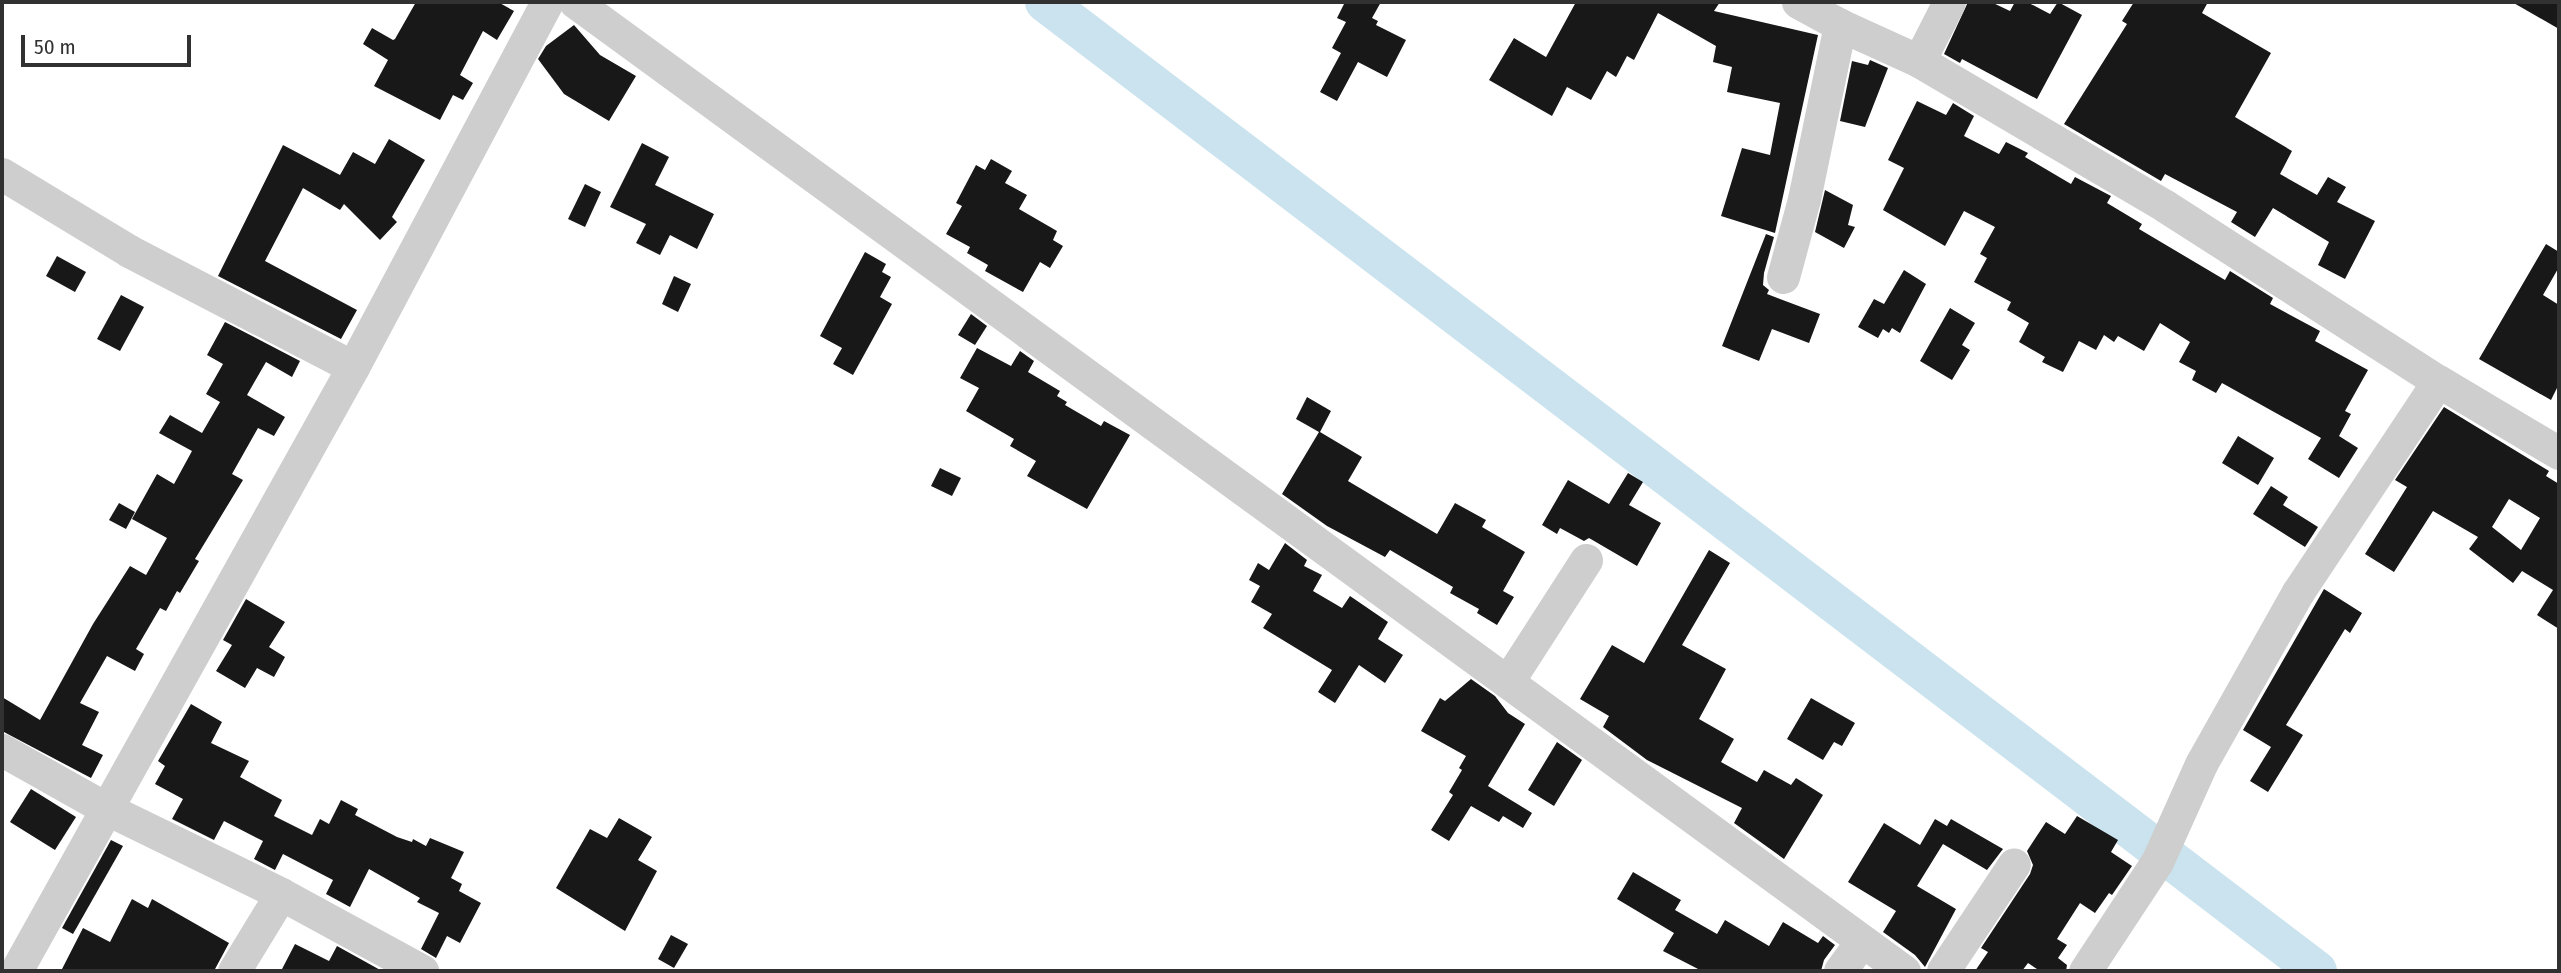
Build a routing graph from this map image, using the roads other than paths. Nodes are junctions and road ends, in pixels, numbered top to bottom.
1 (547, 2) edge
2 (575, 2) edge
3 (1798, 2) edge
4 (1949, 2) edge
5 (1840, 26) junction
6 (1919, 61) junction
7 (2, 174) edge
8 (1783, 277) dead end
9 (353, 367) junction
10 (2438, 381) junction
11 (2559, 453) edge
12 (1586, 560) dead end
13 (1508, 681) junction
14 (2, 750) edge
15 (105, 808) junction
16 (2014, 864) dead end
17 (281, 894) junction
18 (1861, 942) junction
19 (16, 971) edge
20 (234, 971) edge
21 (422, 971) edge
22 (1840, 971) edge
23 (1904, 971) edge
24 (1944, 971) edge
25 (2085, 971) edge

1 - 9 street
2 - 13 street
3 - 5 street
4 - 6 street
5 - 6 street
5 - 8 street
6 - 10 street
7 - 9 street
9 - 15 street
10 - 11 street
10 - 25 street
12 - 13 street
13 - 18 street
14 - 15 street
15 - 17 street
15 - 19 street
16 - 24 street
17 - 20 street
17 - 21 street
18 - 22 street
18 - 23 street

